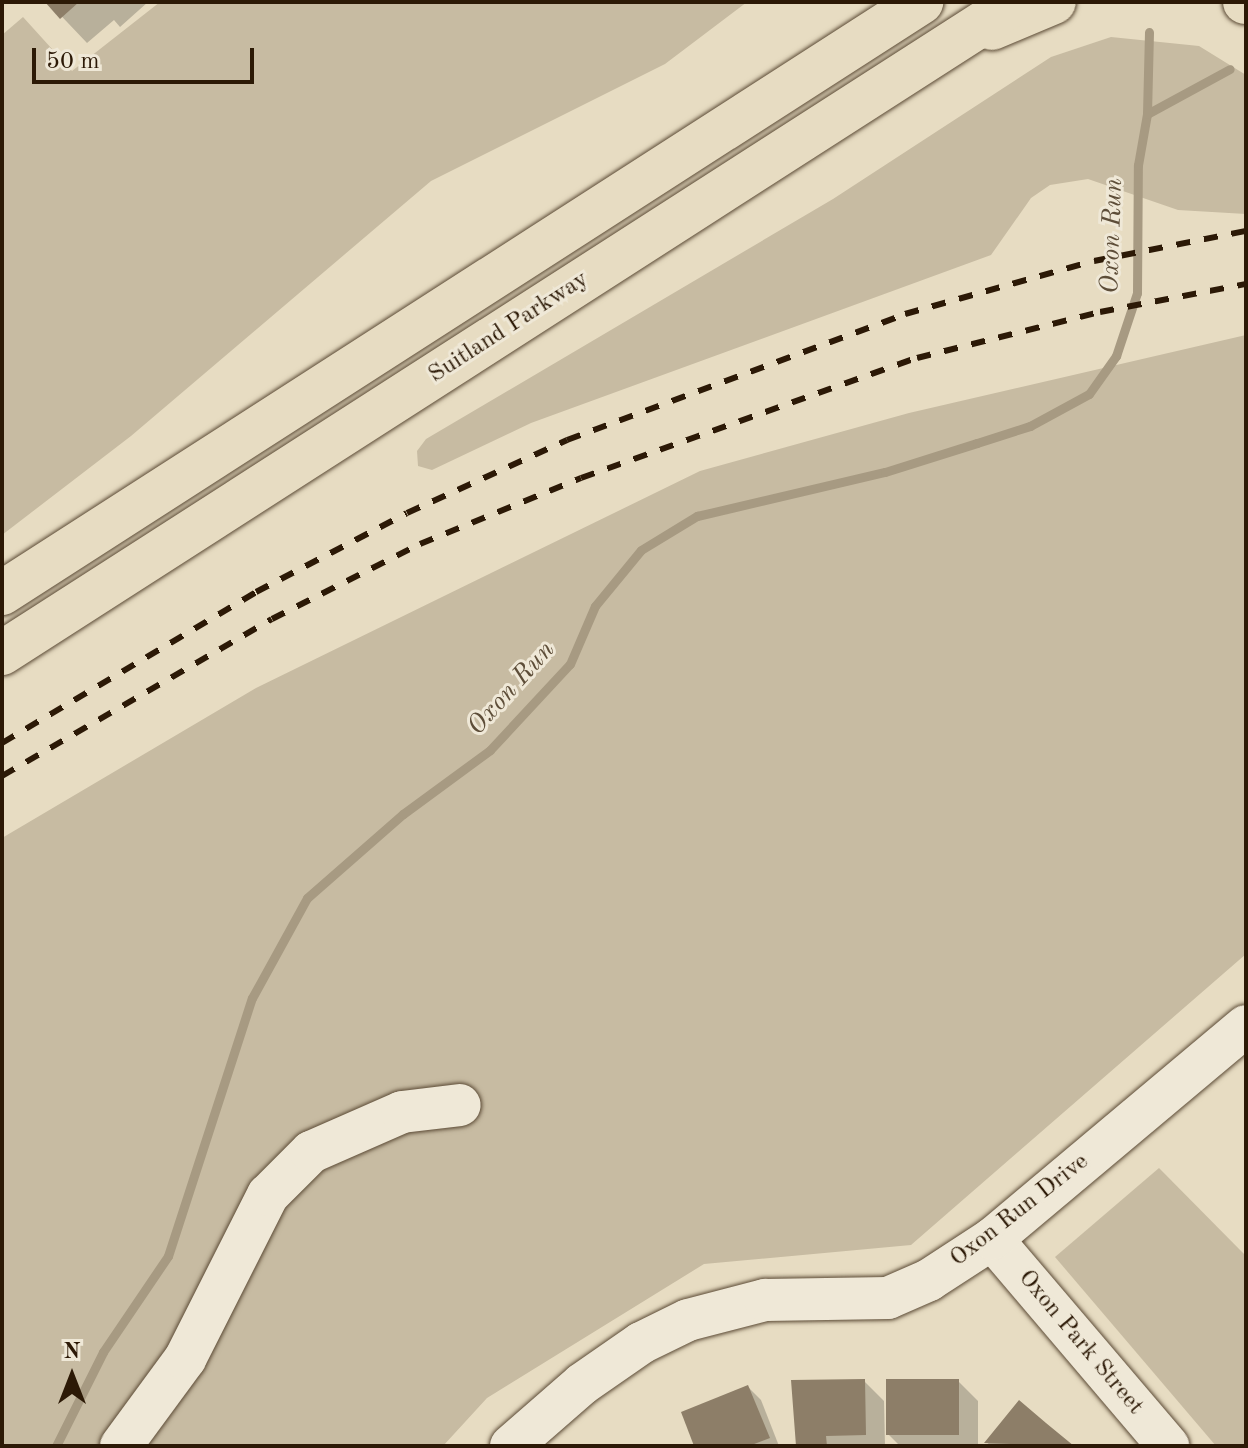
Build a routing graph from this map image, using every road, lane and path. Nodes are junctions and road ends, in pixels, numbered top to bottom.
1 (921, 2) edge
2 (1016, 2) edge
3 (1054, 2) edge
4 (945, 47) junction
5 (2, 593) edge
6 (2, 653) edge
7 (1246, 1026) edge
8 (460, 1105) dead end
9 (992, 1239) junction
10 (121, 1446) edge
11 (511, 1446) edge
12 (1168, 1446) edge

1 - 5 highway, Suitland Parkway
2 - 4 highway, Suitland Parkway
3 - 4 highway
4 - 6 highway, Suitland Parkway
7 - 9 street, Oxon Run Drive
8 - 10 street
9 - 11 street, Oxon Run Drive
9 - 12 street, Oxon Park Street

